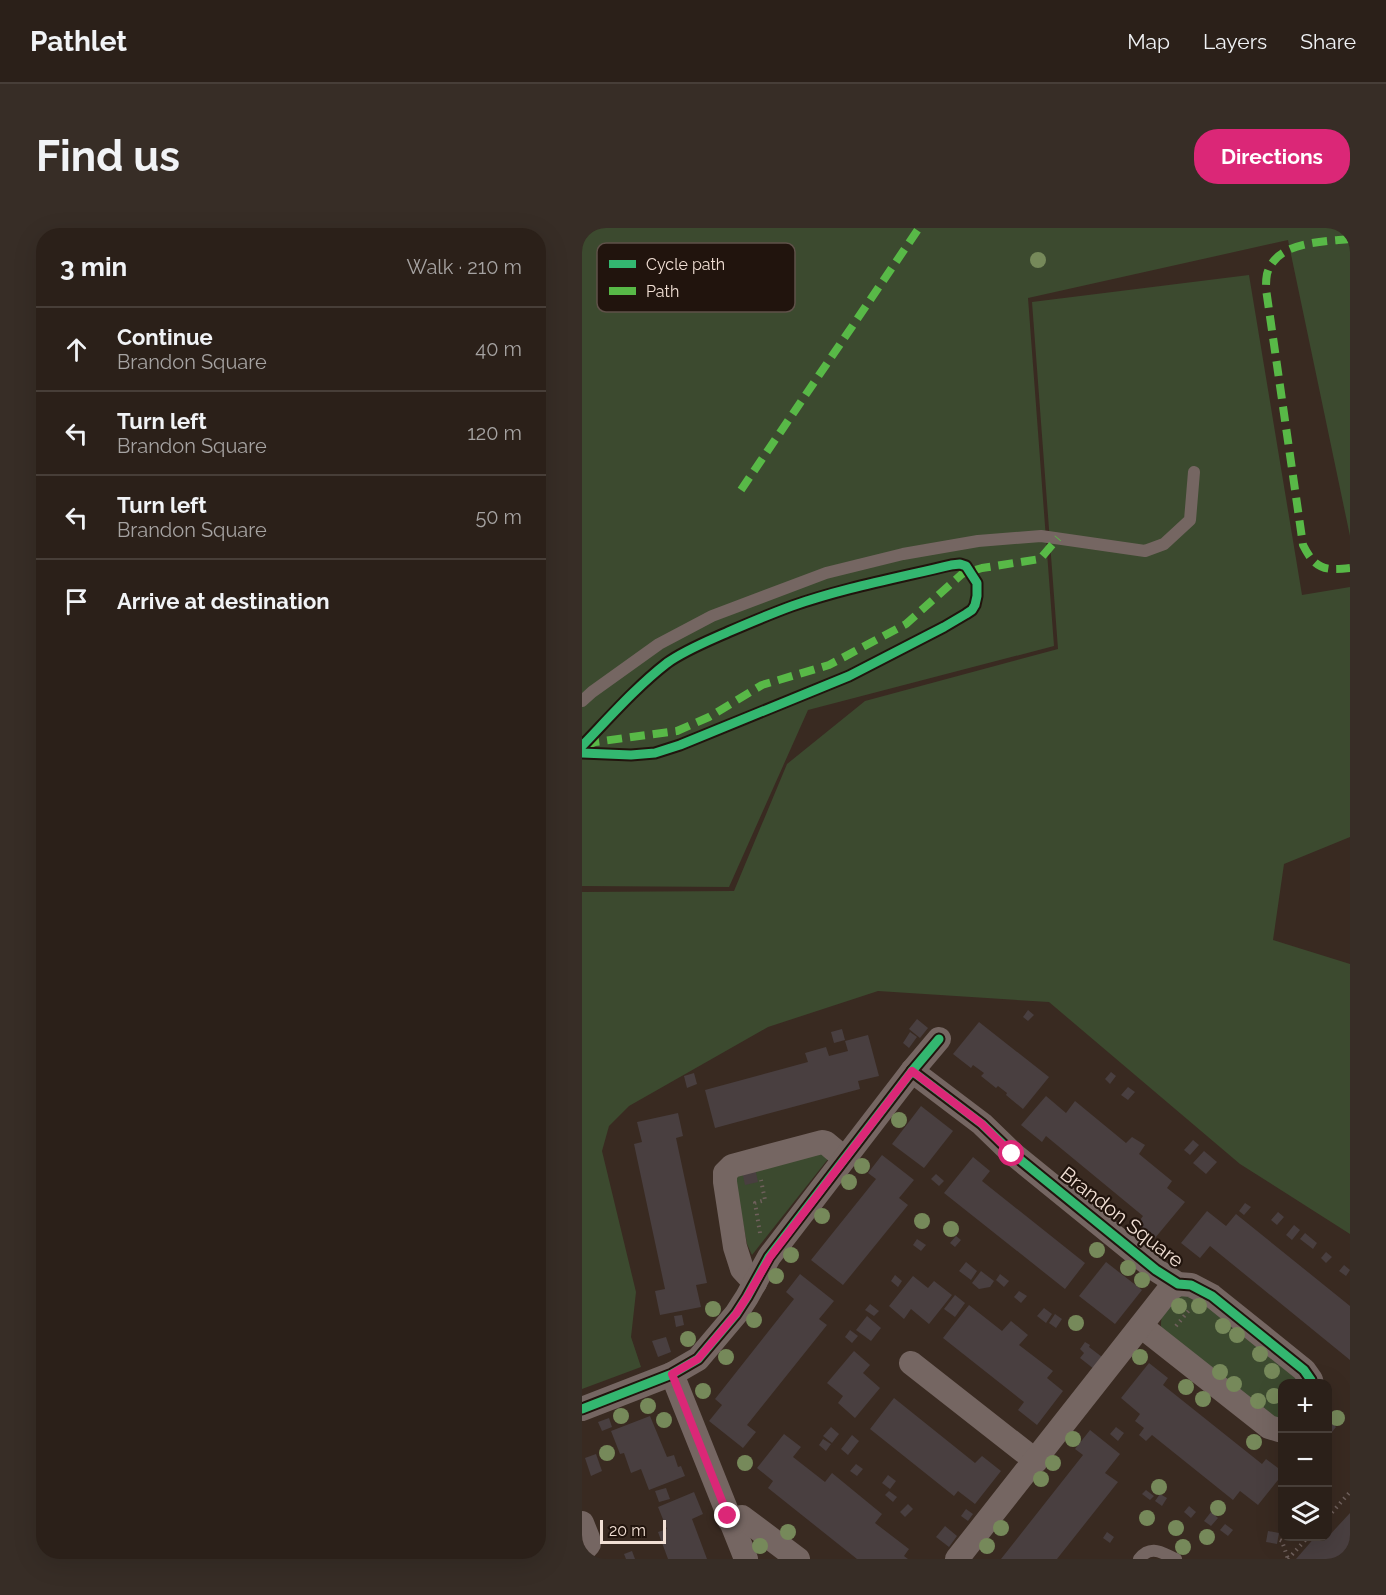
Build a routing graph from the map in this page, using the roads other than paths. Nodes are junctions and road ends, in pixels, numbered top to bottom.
1 (1194, 472) dead end
2 (582, 701) edge
3 (939, 1039) dead end
4 (912, 1071) junction
5 (844, 1158) junction
6 (755, 1283) junction
7 (1178, 1284) junction
8 (1141, 1326) junction
9 (911, 1363) dead end
10 (672, 1374) junction
11 (1310, 1379) edge
12 (582, 1409) edge
13 (1278, 1430) edge
14 (1036, 1461) junction
15 (729, 1520) junction
16 (582, 1522) edge
17 (582, 1552) edge
18 (746, 1559) edge
19 (798, 1559) edge
20 (957, 1559) edge
21 (1139, 1559) edge
22 (1176, 1559) edge

1 - 2 lane
3 - 4 street
4 - 5 street
4 - 7 street, Brandon Square
5 - 6 street
5 - 6 street
6 - 10 street
7 - 8 street, Brandon Square
7 - 11 street, Brandon Square
8 - 13 street
8 - 14 street, Brandon Square
9 - 14 street
10 - 12 street
10 - 15 street
14 - 20 street, Brandon Square
15 - 18 street
15 - 19 street
16 - 17 street
21 - 22 lane

